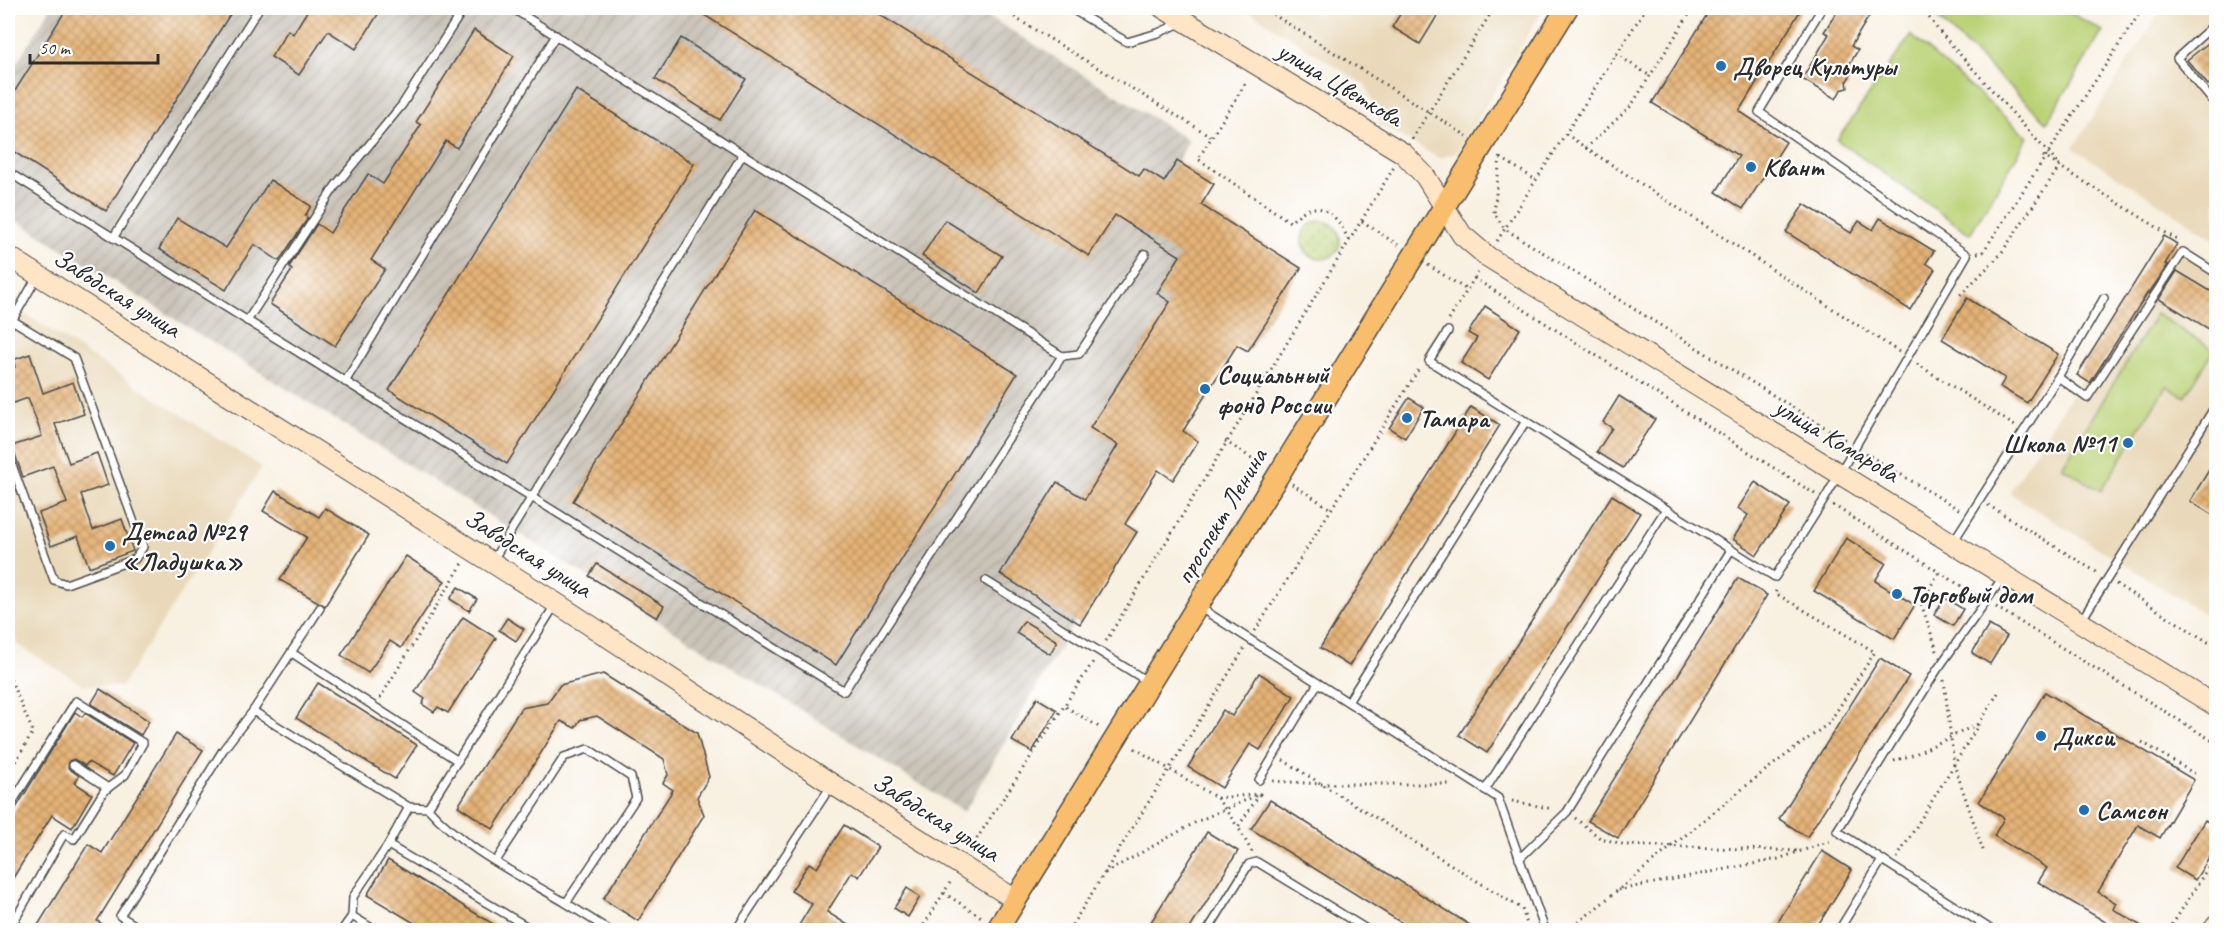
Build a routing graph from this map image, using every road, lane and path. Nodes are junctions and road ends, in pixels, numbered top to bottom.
1 (259, 8) edge
2 (464, 8) edge
3 (512, 8) edge
4 (999, 8) edge
5 (1070, 8) edge
6 (1163, 8) edge
7 (1263, 8) edge
8 (1494, 8) edge
9 (1567, 8) edge
10 (1646, 8) edge
11 (1693, 8) edge
12 (1822, 8) edge
13 (1922, 8) edge
14 (2143, 8) edge
15 (1185, 21) junction
16 (2217, 23) edge
17 (556, 35) junction
18 (1616, 54) junction
19 (1650, 76) junction
20 (1245, 84) dead end
21 (2217, 105) edge
22 (1429, 112) junction
23 (1566, 134) junction
24 (1212, 137) junction
25 (1481, 145) junction
26 (1586, 148) junction
27 (2046, 151) junction
28 (1403, 153) junction
29 (743, 154) junction
30 (2043, 156) junction
31 (1500, 157) junction
32 (2060, 166) junction
33 (8, 172) edge
34 (1536, 180) junction
35 (1445, 204) junction
36 (1505, 229) junction
37 (113, 238) junction
38 (1349, 241) junction
39 (2187, 247) dead end
40 (1145, 254) dead end
41 (1967, 255) junction
42 (8, 256) edge
43 (1488, 257) junction
44 (2217, 273) edge
45 (38, 275) junction
46 (1474, 278) junction
47 (2104, 298) dead end
48 (1956, 300) dead end
49 (12, 320) junction
50 (247, 321) junction
51 (8, 328) edge
52 (1446, 330) joint
53 (1922, 355) dead end
54 (1062, 356) junction
55 (1908, 358) junction
56 (1425, 359) dead end
57 (2058, 377) junction
58 (345, 382) junction
59 (2217, 405) edge
60 (1526, 421) junction
61 (2024, 432) junction
62 (1855, 446) junction
63 (8, 454) edge
64 (1839, 474) junction
65 (531, 497) junction
66 (1824, 500) junction
67 (1666, 508) junction
68 (1970, 516) junction
69 (1953, 542) junction
70 (1731, 550) junction
71 (466, 559) dead end
72 (492, 562) junction
73 (1939, 572) junction
74 (2004, 576) junction
75 (986, 581) dead end
76 (1781, 583) dead end
77 (1985, 600) junction
78 (556, 603) junction
79 (1197, 606) junction
80 (321, 608) dead end
81 (2080, 623) junction
82 (1250, 639) junction
83 (1102, 646) dead end
84 (292, 653) junction
85 (1096, 656) dead end
86 (1941, 663) junction
87 (8, 674) edge
88 (1149, 683) junction
89 (1318, 683) junction
90 (1998, 693) dead end
91 (1347, 702) junction
92 (2217, 706) edge
93 (374, 707) junction
94 (1066, 707) junction
95 (253, 711) junction
96 (1980, 723) junction
97 (1116, 737) junction
98 (1951, 737) junction
99 (2142, 742) dead end
100 (2217, 743) edge
101 (1274, 755) junction
102 (458, 761) junction
103 (1893, 762) dead end
104 (1954, 764) junction
105 (73, 765) dead end
106 (1168, 769) junction
107 (8, 775) edge
108 (2198, 776) dead end
109 (1263, 780) junction
110 (832, 783) junction
111 (1321, 784) junction
112 (1475, 784) junction
113 (108, 788) junction
114 (1485, 790) junction
115 (1260, 795) junction
116 (1217, 798) junction
117 (1498, 798) junction
118 (409, 807) junction
119 (428, 808) junction
120 (8, 809) edge
121 (1225, 809) junction
122 (1567, 812) junction
123 (1238, 827) junction
124 (1845, 836) junction
125 (388, 845) junction
126 (1674, 846) junction
127 (1802, 851) junction
128 (1984, 853) dead end
129 (2217, 855) edge
130 (1519, 859) junction
131 (1882, 860) junction
132 (496, 861) junction
133 (1257, 862) junction
134 (961, 863) junction
135 (1892, 866) junction
136 (1103, 874) junction
137 (1617, 890) junction
138 (944, 893) junction
139 (1016, 900) junction
140 (566, 903) junction
141 (352, 916) junction
142 (2217, 925) edge
143 (998, 929) edge
144 (9, 930) edge
145 (143, 930) edge
146 (342, 930) edge
147 (375, 930) edge
148 (533, 930) edge
149 (609, 930) edge
150 (736, 930) edge
151 (921, 930) edge
152 (1069, 930) edge
153 (1208, 930) edge
154 (1368, 930) edge
155 (1529, 930) edge
156 (1545, 930) edge
157 (1569, 930) edge
158 (1839, 930) edge
159 (1992, 930) edge
160 (2169, 930) edge
161 (2213, 930) edge

1 - 37 lane
2 - 50 lane
3 - 17 lane
4 - 24 path
5 - 15 lane
6 - 15 street, улица Цветкова
7 - 22 path
8 - 22 path
9 - 25 main road, проспект Ленина
10 - 18 path
11 - 19 path
12 - 41 lane
13 - 27 path
14 - 27 path
15 - 28 street, улица Цветкова
16 - 21 lane
17 - 29 lane
17 - 58 lane
18 - 19 path
18 - 23 path
19 - 26 path
20 - 24 path
22 - 25 path
22 - 28 path
23 - 26 path
23 - 34 path
24 - 38 path
25 - 31 path
25 - 35 main road, проспект Ленина
26 - 55 path
27 - 30 path
27 - 32 path
28 - 35 street, улица Цветкова
28 - 38 path
29 - 54 lane
29 - 65 lane
30 - 32 path
30 - 41 path
31 - 34 path
31 - 36 path
32 - 39 path
32 - 48 path
33 - 37 lane
34 - 36 path
35 - 43 street, улица Комарова
35 - 79 main road, проспект Ленина
36 - 43 path
36 - 62 path
37 - 50 lane
38 - 83 path
40 - 54 lane
41 - 55 lane
42 - 45 street, Заводская улица
43 - 46 path
43 - 64 street, улица Комарова
44 - 57 lane
45 - 49 lane
45 - 72 street, Заводская улица
46 - 52 path
46 - 66 path
47 - 57 lane
49 - 51 lane
49 - 63 lane
50 - 58 lane
52 - 60 lane
53 - 61 path
54 - 65 lane
55 - 62 lane
56 - 82 path
57 - 61 lane
58 - 65 lane
59 - 81 lane
60 - 67 lane
60 - 91 lane
61 - 68 lane
62 - 64 lane
62 - 68 path
64 - 66 lane
64 - 69 street, улица Комарова
65 - 72 lane
66 - 70 lane
66 - 73 path
67 - 70 lane
67 - 114 lane
68 - 69 lane
69 - 74 street, улица Комарова
70 - 122 lane
71 - 93 path
72 - 78 street, Заводская улица
73 - 77 path
73 - 86 path
74 - 77 lane
74 - 81 street, улица Комарова
75 - 88 lane
76 - 126 path
77 - 86 lane
77 - 100 path
78 - 102 lane
78 - 110 street, Заводская улица
79 - 82 lane
79 - 88 main road, проспект Ленина
80 - 84 lane
81 - 92 street, улица Комарова
82 - 89 lane
82 - 106 path
84 - 93 lane
84 - 95 lane
85 - 94 path
86 - 98 path
86 - 124 lane
87 - 107 path
88 - 97 main road, проспект Ленина
89 - 91 lane
89 - 101 lane
90 - 96 path
91 - 112 lane
93 - 102 lane
94 - 97 path
94 - 134 path
95 - 118 lane
95 - 145 lane
96 - 98 path
96 - 104 path
97 - 106 path
97 - 139 main road, проспект Ленина
98 - 103 path
98 - 104 path
99 - 108 path
101 - 109 lane
101 - 111 path
102 - 119 lane
104 - 128 path
104 - 135 path
105 - 113 lane
106 - 116 path
106 - 136 path
109 - 111 path
109 - 115 path
110 - 134 street, Заводская улица
110 - 150 lane
111 - 112 path
111 - 155 path
112 - 114 lane
113 - 120 lane
113 - 144 lane
114 - 117 lane
115 - 116 path
115 - 121 path
115 - 123 path
116 - 121 path
117 - 122 path
117 - 130 lane
118 - 119 lane
118 - 125 lane
119 - 132 lane
121 - 123 path
121 - 136 path
122 - 126 path
122 - 130 lane
123 - 133 path
124 - 127 path
124 - 131 lane
125 - 141 lane
125 - 148 lane
126 - 127 path
126 - 137 path
127 - 137 path
129 - 160 path
130 - 156 lane
131 - 135 lane
131 - 158 lane
132 - 140 lane
132 - 140 lane
133 - 153 lane
133 - 154 lane
134 - 138 path
134 - 139 street, Заводская улица
135 - 159 lane
136 - 152 path
137 - 157 path
138 - 143 path
138 - 151 path
139 - 143 main road, проспект Ленина
140 - 149 lane
141 - 146 lane
141 - 147 lane
142 - 161 street

